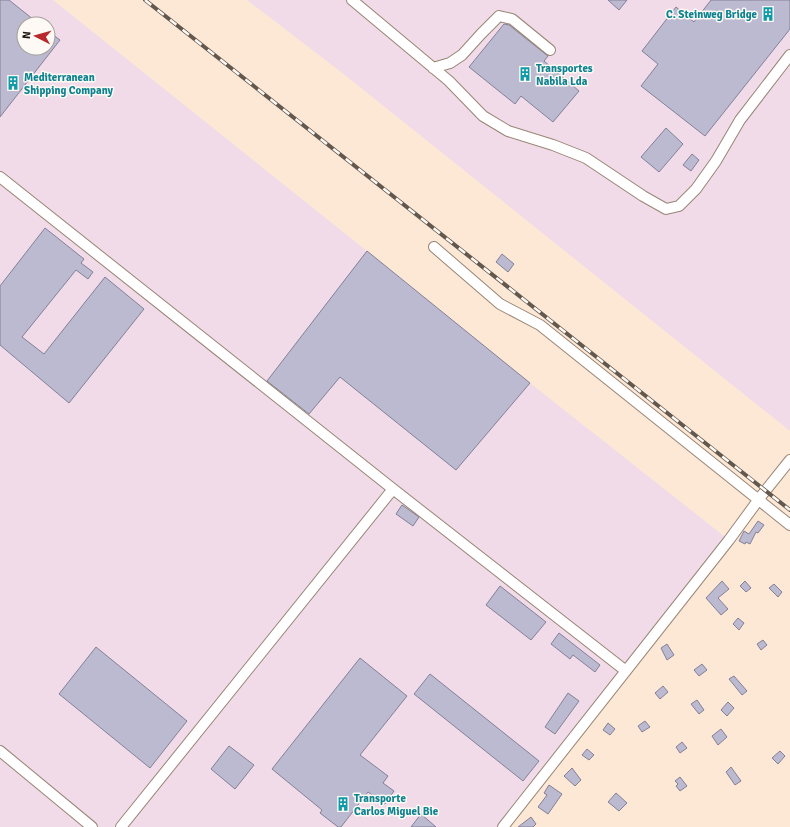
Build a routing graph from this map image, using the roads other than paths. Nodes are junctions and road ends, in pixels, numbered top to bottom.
1 (352, 0) edge
2 (550, 50) dead end
3 (790, 55) edge
4 (433, 68) junction
5 (0, 177) edge
6 (434, 247) dead end
7 (790, 460) edge
8 (393, 489) junction
9 (758, 500) junction
10 (790, 525) edge
11 (626, 671) junction
12 (0, 751) edge
13 (92, 827) edge
14 (121, 827) edge
15 (503, 827) edge

1 - 4 street
2 - 4 street
3 - 4 street
5 - 8 street
6 - 9 street
7 - 9 street
8 - 11 street
8 - 14 street
9 - 10 street
9 - 11 street
11 - 15 street
12 - 13 street

